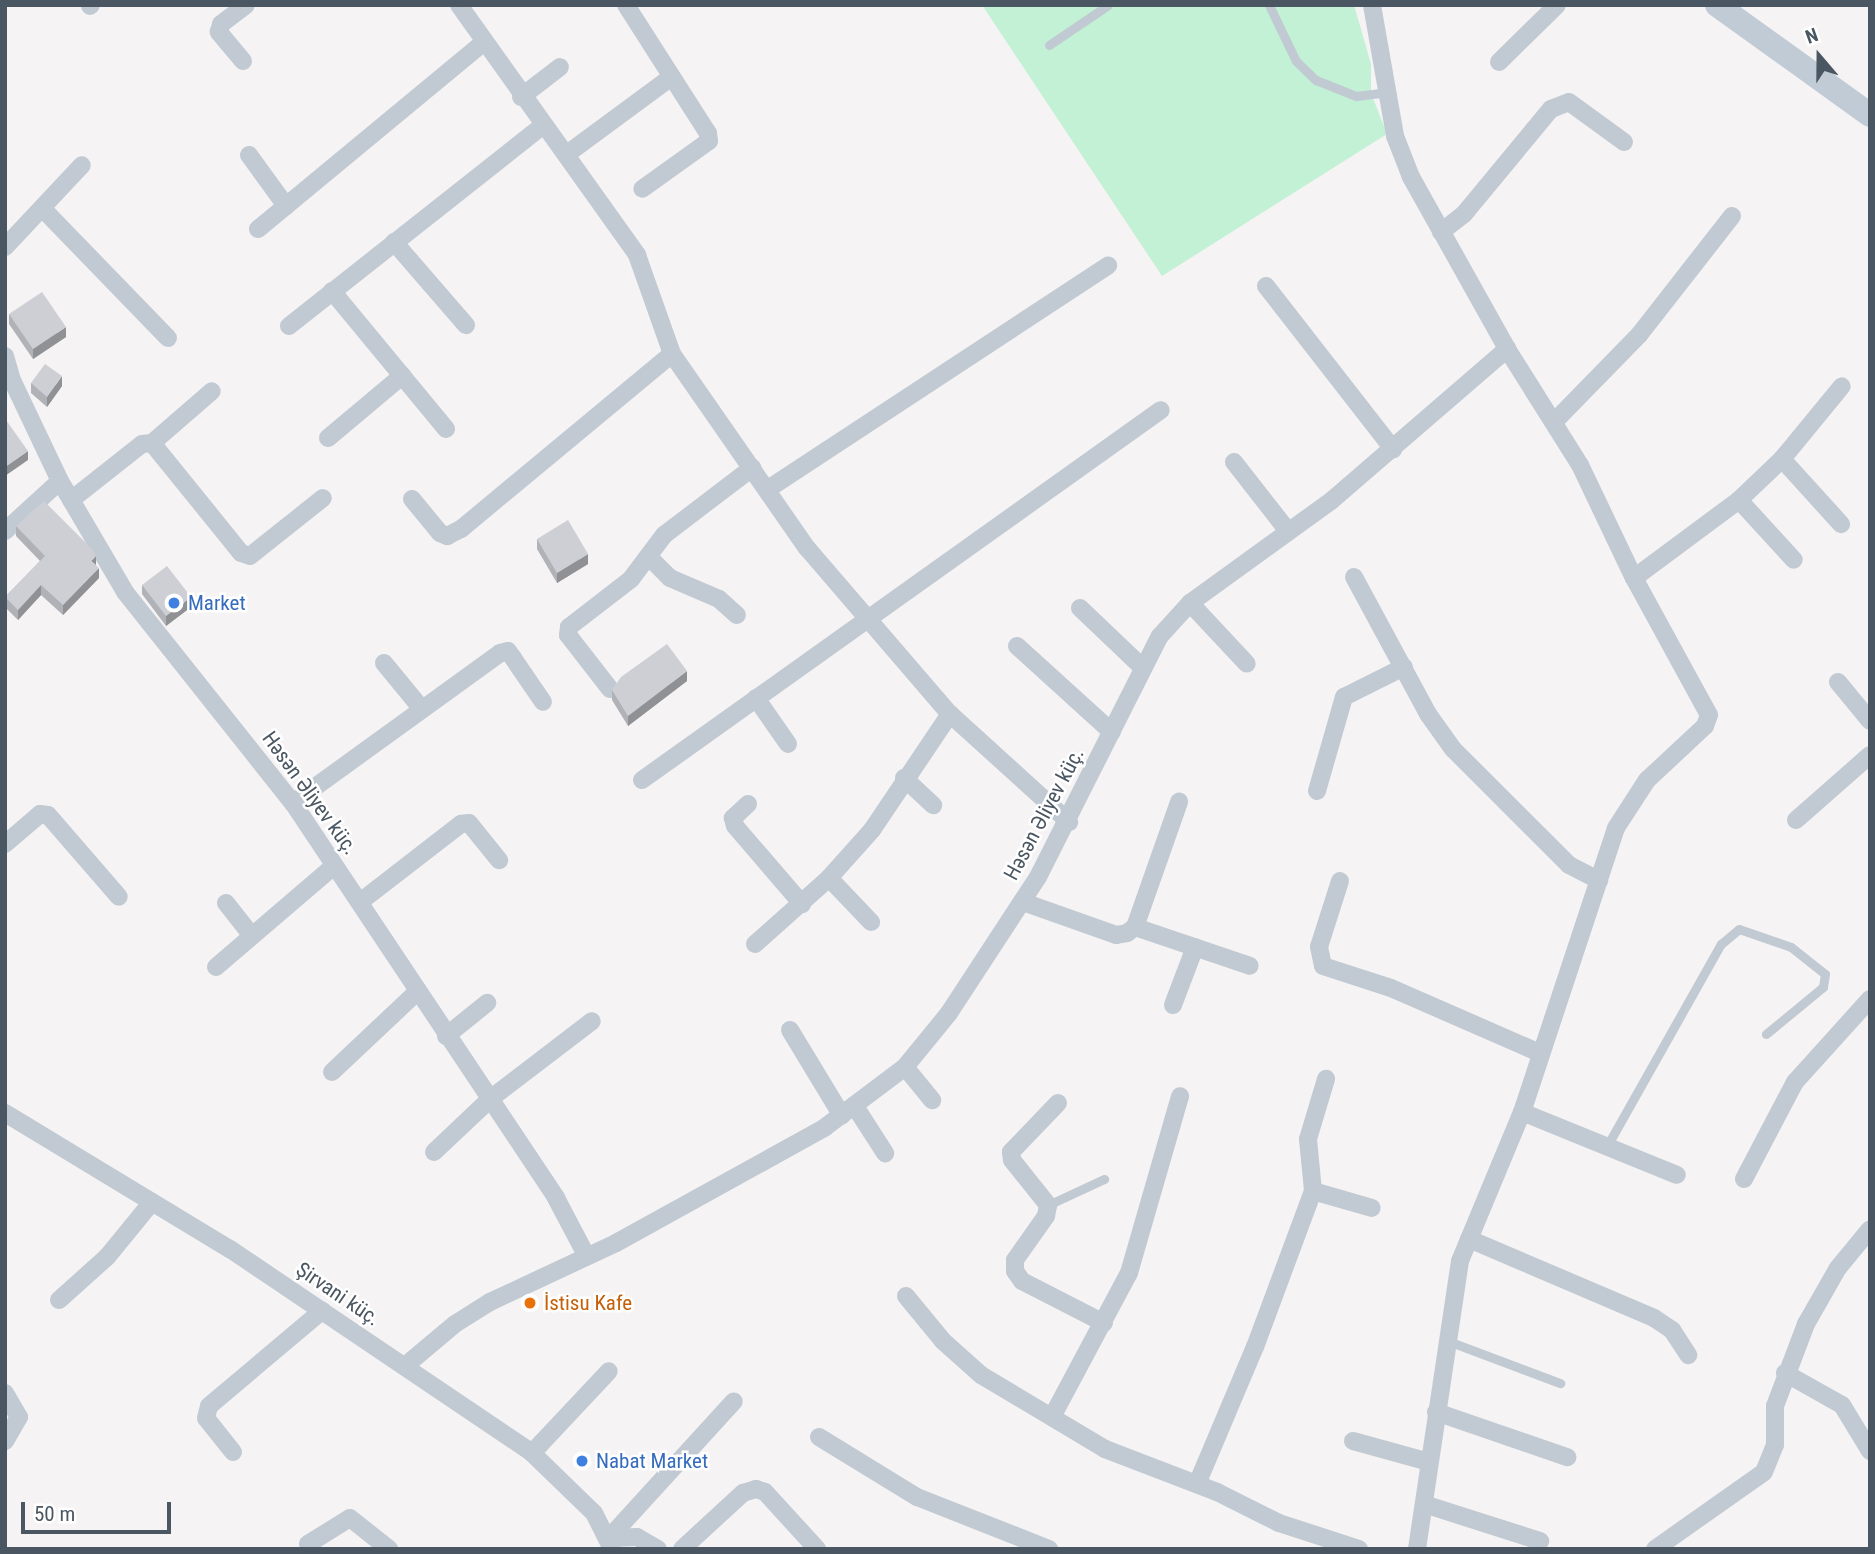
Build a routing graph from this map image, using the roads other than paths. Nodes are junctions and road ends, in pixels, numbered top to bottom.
1 (246, 5) edge
2 (458, 5) edge
3 (626, 5) edge
4 (1108, 5) edge
5 (1269, 5) edge
6 (1372, 5) edge
7 (1557, 5) edge
8 (1717, 5) edge
9 (483, 43) junction
10 (1049, 45) dead end
11 (243, 61) dead end
12 (1499, 62) dead end
13 (560, 67) dead end
14 (670, 78) junction
15 (1390, 92) junction
16 (522, 97) junction
17 (1870, 115) edge
18 (542, 126) junction
19 (1624, 142) dead end
20 (567, 154) junction
21 (249, 155) dead end
22 (82, 165) dead end
23 (642, 189) dead end
24 (286, 206) junction
25 (42, 208) junction
26 (1732, 216) dead end
27 (258, 229) dead end
28 (1441, 232) junction
29 (394, 242) junction
30 (5, 247) edge
31 (1108, 266) dead end
32 (1266, 286) dead end
33 (332, 291) junction
34 (466, 325) dead end
35 (289, 326) dead end
36 (168, 338) dead end
37 (1507, 349) junction
38 (672, 354) junction
39 (5, 356) edge
40 (402, 376) junction
41 (1842, 386) dead end
42 (212, 391) dead end
43 (1161, 410) dead end
44 (1554, 422) junction
45 (446, 429) dead end
46 (328, 438) dead end
47 (152, 443) junction
48 (1393, 449) junction
49 (1782, 460) junction
50 (1234, 462) dead end
51 (752, 468) junction
52 (60, 481) junction
53 (768, 489) junction
54 (323, 498) dead end
55 (412, 499) dead end
56 (71, 500) junction
57 (1739, 500) junction
58 (1841, 524) dead end
59 (5, 531) edge
60 (1288, 531) junction
61 (650, 558) junction
62 (1794, 560) dead end
63 (1354, 577) dead end
64 (1634, 578) junction
65 (1190, 603) junction
66 (1080, 608) dead end
67 (737, 615) dead end
68 (866, 621) junction
69 (1017, 646) dead end
70 (384, 663) dead end
71 (1247, 664) dead end
72 (1404, 667) junction
73 (1143, 668) junction
74 (1838, 682) dead end
75 (610, 689) edge
76 (757, 698) junction
77 (543, 702) dead end
78 (421, 708) junction
79 (950, 714) junction
80 (1870, 721) edge
81 (1112, 732) junction
82 (788, 744) dead end
83 (1870, 755) edge
84 (904, 778) junction
85 (642, 780) dead end
86 (1317, 791) dead end
87 (1179, 802) dead end
88 (293, 803) junction
89 (748, 804) dead end
90 (933, 805) dead end
91 (1796, 820) dead end
92 (1069, 822) junction
93 (5, 844) edge
94 (499, 860) dead end
95 (334, 866) junction
96 (829, 878) junction
97 (1599, 880) junction
98 (1340, 881) dead end
99 (119, 897) dead end
100 (359, 902) junction
101 (1023, 902) junction
102 (226, 903) dead end
103 (802, 904) junction
104 (871, 922) dead end
105 (1135, 927) junction
106 (253, 936) junction
107 (755, 944) dead end
108 (1195, 947) junction
109 (1250, 966) dead end
110 (216, 967) dead end
111 (417, 992) junction
112 (1870, 999) edge
113 (487, 1003) dead end
114 (1173, 1004) dead end
115 (592, 1021) dead end
116 (790, 1030) dead end
117 (1766, 1034) dead end
118 (446, 1036) junction
119 (1540, 1053) junction
120 (905, 1067) junction
121 (332, 1072) dead end
122 (1326, 1079) dead end
123 (1180, 1096) dead end
124 (491, 1099) junction
125 (932, 1100) dead end
126 (1058, 1103) dead end
127 (849, 1112) junction
128 (1522, 1112) junction
129 (5, 1113) edge
130 (1607, 1146) junction
131 (434, 1153) dead end
132 (885, 1153) dead end
133 (1677, 1175) dead end
134 (1104, 1179) dead end
135 (1744, 1179) dead end
136 (1313, 1191) junction
137 (152, 1202) junction
138 (1048, 1205) junction
139 (1372, 1208) dead end
140 (1870, 1229) edge
141 (1469, 1239) junction
142 (586, 1255) junction
143 (906, 1296) dead end
144 (59, 1300) dead end
145 (322, 1311) junction
146 (1104, 1323) junction
147 (1446, 1340) junction
148 (1688, 1355) dead end
149 (405, 1366) junction
150 (609, 1371) dead end
151 (1785, 1373) junction
152 (1560, 1383) dead end
153 (5, 1393) edge
154 (734, 1401) dead end
155 (1436, 1412) junction
156 (1052, 1417) junction
157 (819, 1437) dead end
158 (5, 1441) edge
159 (1353, 1441) dead end
160 (1870, 1451) edge
161 (233, 1452) dead end
162 (532, 1453) junction
163 (1567, 1457) dead end
164 (1429, 1462) junction
165 (1197, 1484) junction
166 (1424, 1504) junction
167 (1540, 1541) dead end
168 (611, 1543) edge
169 (308, 1544) dead end
170 (389, 1549) edge
171 (658, 1549) edge
172 (682, 1549) edge
173 (817, 1549) edge
174 (1049, 1549) edge
175 (1359, 1549) edge
176 (1417, 1549) edge
177 (1654, 1549) edge

1 - 11 street
2 - 9 street
3 - 14 street
4 - 10 lane
5 - 15 lane
6 - 15 street
7 - 12 street
8 - 17 street
9 - 16 street
9 - 24 street
13 - 16 street
14 - 20 street
14 - 23 street
15 - 28 street
16 - 18 street
18 - 20 street
18 - 29 street
19 - 28 street
20 - 38 street
21 - 24 street
22 - 25 street
24 - 27 street
25 - 30 street
25 - 36 street
26 - 44 street
28 - 37 street
29 - 33 street
29 - 34 street
31 - 53 street
32 - 48 street
33 - 35 street
33 - 40 street
37 - 44 street
37 - 48 street, Həsən Əliyev küç.
38 - 51 street
38 - 55 street
39 - 52 street, Həsən Əliyev küç.
40 - 45 street
40 - 46 street
41 - 49 street
42 - 47 street
43 - 68 street
44 - 64 street
47 - 54 street
47 - 56 street
48 - 60 street, Həsən Əliyev küç.
49 - 57 street
49 - 58 street
50 - 60 street
51 - 53 street
51 - 61 street
52 - 56 street, Həsən Əliyev küç.
52 - 59 street
53 - 68 street
56 - 88 street, Həsən Əliyev küç.
57 - 62 street
57 - 64 street
60 - 65 street, Həsən Əliyev küç.
61 - 67 street
61 - 75 street
63 - 72 street
64 - 97 street
65 - 71 street
65 - 73 street, Həsən Əliyev küç.
66 - 73 street
68 - 76 street
68 - 79 street
69 - 81 street
70 - 78 street
72 - 86 street
72 - 97 street
73 - 81 street, Həsən Əliyev küç.
74 - 80 street
76 - 82 street
76 - 85 street
77 - 78 street
78 - 88 street
79 - 84 street
79 - 92 street
81 - 92 street, Həsən Əliyev küç.
83 - 91 street
84 - 90 street
84 - 96 street
87 - 105 street
88 - 95 street, Həsən Əliyev küç.
89 - 103 street
92 - 101 street, Həsən Əliyev küç.
93 - 99 street
94 - 100 street
95 - 100 street, Həsən Əliyev küç.
95 - 106 street
96 - 103 street
96 - 104 street
97 - 119 street
98 - 119 street
100 - 111 street, Həsən Əliyev küç.
101 - 105 street
101 - 120 street, Həsən Əliyev küç.
102 - 106 street
103 - 107 street
105 - 108 street
106 - 110 street
108 - 109 street
108 - 114 street
111 - 118 street, Həsən Əliyev küç.
111 - 121 street
112 - 135 street
113 - 118 street
115 - 124 street
116 - 127 street
117 - 130 lane
118 - 124 street, Həsən Əliyev küç.
119 - 128 street
120 - 125 street
120 - 127 street, Həsən Əliyev küç.
122 - 136 street
123 - 146 street
124 - 131 street
124 - 142 street, Həsən Əliyev küç.
126 - 138 street
127 - 132 street
127 - 142 street, Həsən Əliyev küç.
128 - 130 street
128 - 141 street
129 - 137 street, Şirvani küç.
130 - 133 street
134 - 138 lane
136 - 139 street
136 - 165 street
137 - 144 street
137 - 145 street, Şirvani küç.
138 - 146 street
140 - 151 street
141 - 147 street
141 - 148 street
142 - 149 street, Həsən Əliyev küç.
143 - 156 street
145 - 149 street, Şirvani küç.
145 - 161 street
146 - 156 street
147 - 152 lane
147 - 155 street
149 - 162 street, Şirvani küç.
150 - 162 street
151 - 160 street
151 - 177 street
153 - 158 street
154 - 168 street
155 - 163 street
155 - 164 street
156 - 165 street
157 - 174 street
159 - 164 street
162 - 168 street, Şirvani küç.
164 - 166 street
165 - 175 street
166 - 167 street
166 - 176 street
168 - 171 street
169 - 170 street
172 - 173 street

